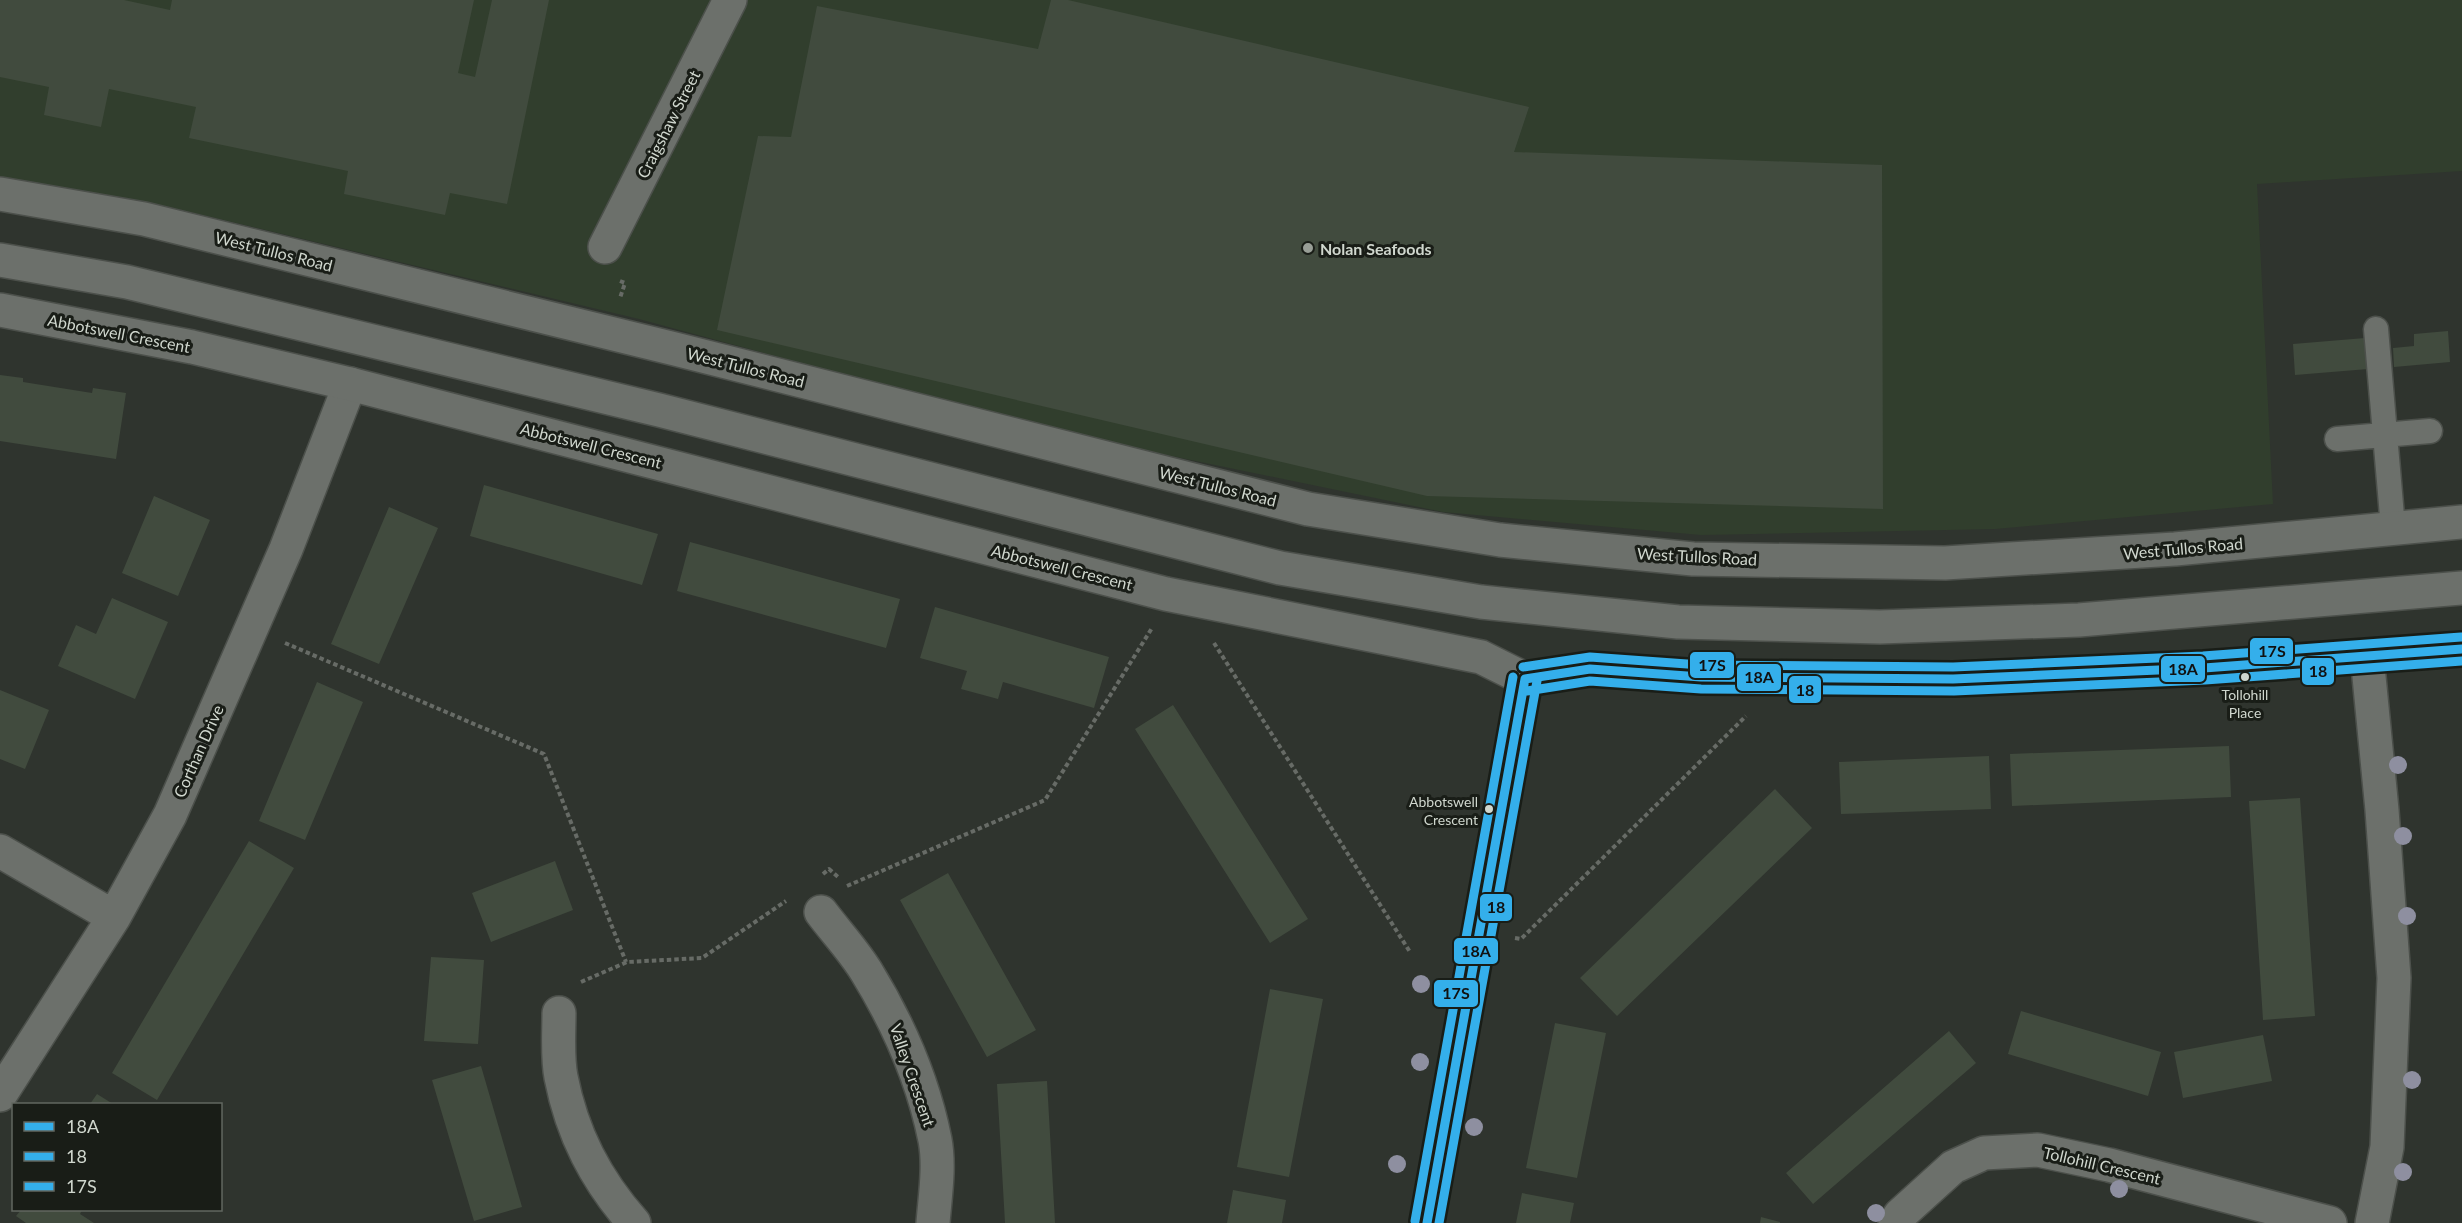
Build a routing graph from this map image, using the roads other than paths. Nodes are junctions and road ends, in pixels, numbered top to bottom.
1 (730, 0) edge
2 (0, 194) edge
3 (605, 247) road end
4 (0, 260) edge
5 (0, 310) edge
6 (2376, 328) dead end
7 (350, 384) junction
8 (2430, 431) dead end
9 (2385, 435) junction
10 (2337, 439) dead end
11 (2462, 522) edge
12 (2392, 528) junction
13 (2462, 588) edge
14 (2462, 649) edge
15 (2367, 656) junction
16 (1525, 679) junction
17 (0, 851) edge
18 (808, 904) road end
19 (114, 917) junction
20 (559, 1013) road end
21 (0, 1095) edge
22 (634, 1223) edge
23 (933, 1223) edge
24 (1427, 1223) edge
25 (1895, 1223) edge
26 (2330, 1223) edge
27 (2372, 1223) edge

1 - 3 street, Craigshaw Street
2 - 12 street, West Tullos Road
4 - 13 street
5 - 7 street, Abbotswell Crescent
6 - 9 lane
7 - 16 street, Abbotswell Crescent
7 - 19 street, Corthan Drive
8 - 9 lane
9 - 10 lane
9 - 12 lane
11 - 12 street, West Tullos Road
14 - 15 street
15 - 16 street
15 - 27 street
16 - 24 street
17 - 19 street
18 - 23 street, Valley Crescent
19 - 21 street, Corthan Drive
20 - 22 street
25 - 26 street, Tollohill Crescent

